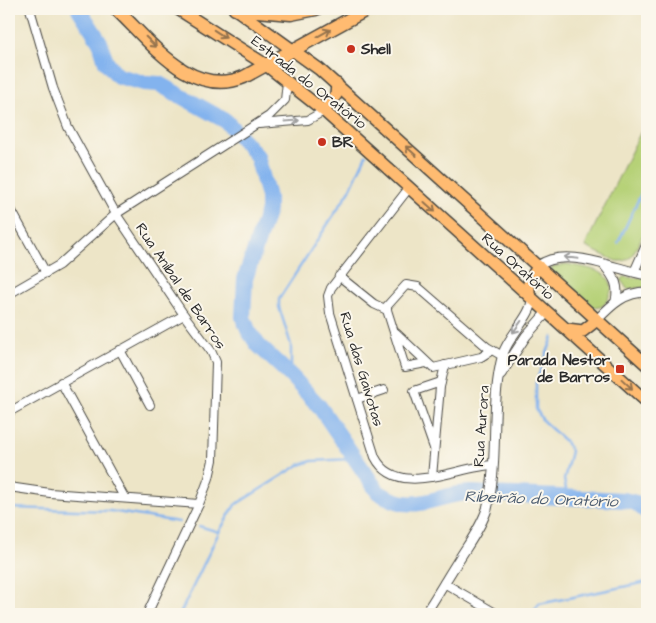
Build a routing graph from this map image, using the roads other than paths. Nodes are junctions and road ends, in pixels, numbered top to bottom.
1 (30, 9) edge
2 (116, 9) edge
3 (178, 9) edge
4 (236, 9) edge
5 (316, 9) edge
6 (368, 9) edge
7 (294, 49) junction
8 (266, 66) junction
9 (287, 82) junction
10 (337, 84) junction
11 (324, 111) junction
12 (378, 121) joint
13 (254, 126) junction
14 (369, 151) joint
15 (409, 188) junction
16 (9, 206) edge
17 (116, 214) junction
18 (647, 243) edge
19 (604, 265) junction
20 (538, 266) junction
21 (634, 272) junction
22 (46, 274) junction
23 (647, 275) edge
24 (338, 276) junction
25 (647, 292) edge
26 (9, 294) edge
27 (530, 297) junction
28 (616, 301) junction
29 (387, 310) junction
30 (547, 312) junction
31 (184, 315) junction
32 (598, 320) junction
33 (565, 328) junction
34 (394, 332) junction
35 (120, 350) junction
36 (492, 350) junction
37 (506, 358) junction
38 (426, 363) junction
39 (445, 365) junction
40 (647, 365) edge
41 (61, 382) junction
42 (441, 382) junction
43 (384, 390) dead end
44 (357, 399) junction
45 (647, 402) edge
46 (150, 405) dead end
47 (9, 412) edge
48 (434, 448) junction
49 (493, 464) junction
50 (432, 477) junction
51 (9, 487) edge
52 (124, 497) junction
53 (200, 504) junction
54 (444, 582) junction
55 (147, 614) edge
56 (425, 614) edge
57 (497, 614) edge

1 - 17 street, Rua Aníbal de Barros
2 -> 8 highway
3 -> 8 main road, Estrada do Oratório
4 - 5 highway
4 - 7 main road, Estrada do Oratório
7 -> 6 highway
7 - 8 highway
7 - 10 main road, Estrada do Oratório
8 - 9 main road, Estrada do Oratório
9 - 11 main road, Estrada do Oratório
9 - 13 street
10 - 11 main road
10 - 12 main road, Estrada do Oratório
13 -> 11 street
11 - 14 main road, Estrada do Oratório
20 -> 12 main road, Rua Oratório
13 - 17 street
14 - 15 main road, Rua Oratório
15 - 24 street, Rua das Gaivotas
15 -> 27 main road, Rua Oratório
16 - 22 street
17 - 22 street
17 - 31 street, Rua Aníbal de Barros
18 - 21 street
19 -> 20 street
19 - 21 street
19 - 28 street
20 - 27 main road
20 - 32 main road, Rua Oratório
21 - 23 street
22 - 26 street
24 - 29 street
24 - 44 street, Rua das Gaivotas
25 - 28 street
27 - 30 main road, Rua Oratório
27 -> 37 street, Rua Aurora
28 - 32 street
29 - 34 street
29 - 36 street
30 - 33 main road, Rua Oratório
30 - 37 street, Rua Aurora
31 - 35 street
31 - 53 street, Rua Aníbal de Barros
32 - 33 main road
32 - 40 main road, Rua Oratório
33 -> 45 main road, Rua Oratório
34 - 38 street
34 - 38 street
35 - 41 street
35 - 46 street
36 - 37 street
36 - 39 street
37 - 49 street, Rua Aurora
38 - 39 street
39 - 42 street
41 - 47 street
41 - 52 street
42 - 48 street
42 - 48 street
43 - 44 street
44 - 50 street, Rua das Gaivotas
48 - 50 street
49 - 50 street, Rua das Gaivotas
49 - 54 street, Rua Aurora
51 - 52 street
52 - 53 street
53 - 55 street, Rua Aníbal de Barros
54 - 56 street, Rua Aurora
54 - 57 street

